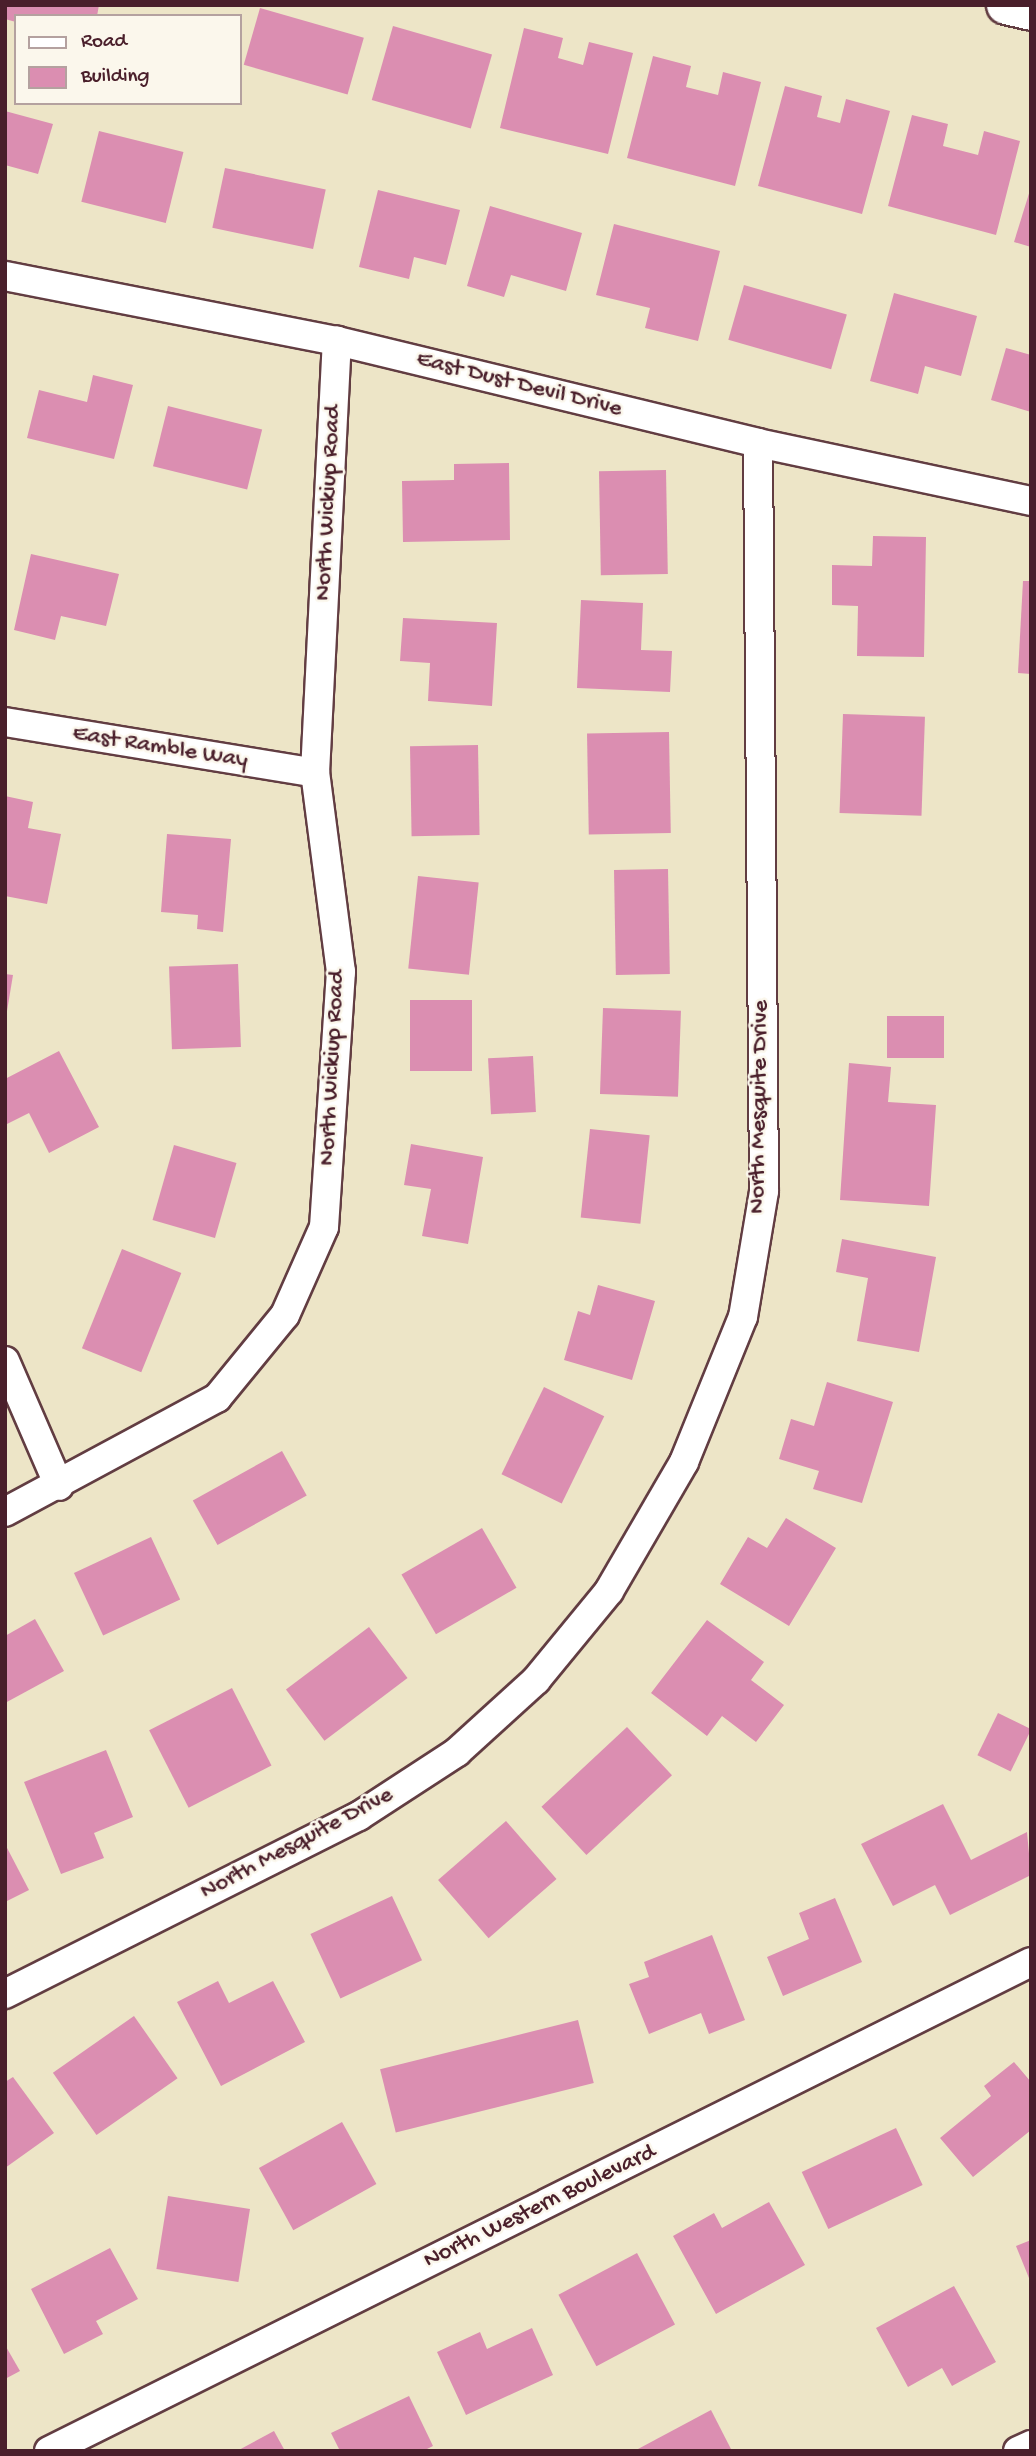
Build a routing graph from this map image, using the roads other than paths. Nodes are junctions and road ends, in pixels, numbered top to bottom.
1 (1006, 5) edge
2 (1031, 10) edge
3 (5, 276) edge
4 (337, 341) junction
5 (758, 443) junction
6 (1031, 501) edge
7 (5, 722) edge
8 (315, 773) junction
9 (5, 1361) edge
10 (59, 1486) junction
11 (5, 1512) edge
12 (1031, 1962) edge
13 (5, 1994) edge
14 (1031, 2445) edge
15 (49, 2451) edge
16 (1018, 2451) edge

1 - 2 street
3 - 4 street, East Dust Devil Drive
4 - 5 street, East Dust Devil Drive
4 - 8 street, North Wickiup Road
5 - 6 street, East Dust Devil Drive
5 - 13 street, North Mesquite Drive
7 - 8 street, East Ramble Way
8 - 10 street, North Wickiup Road
9 - 10 street
10 - 11 street, North Wickiup Road
12 - 15 street, North Western Boulevard
14 - 16 street

